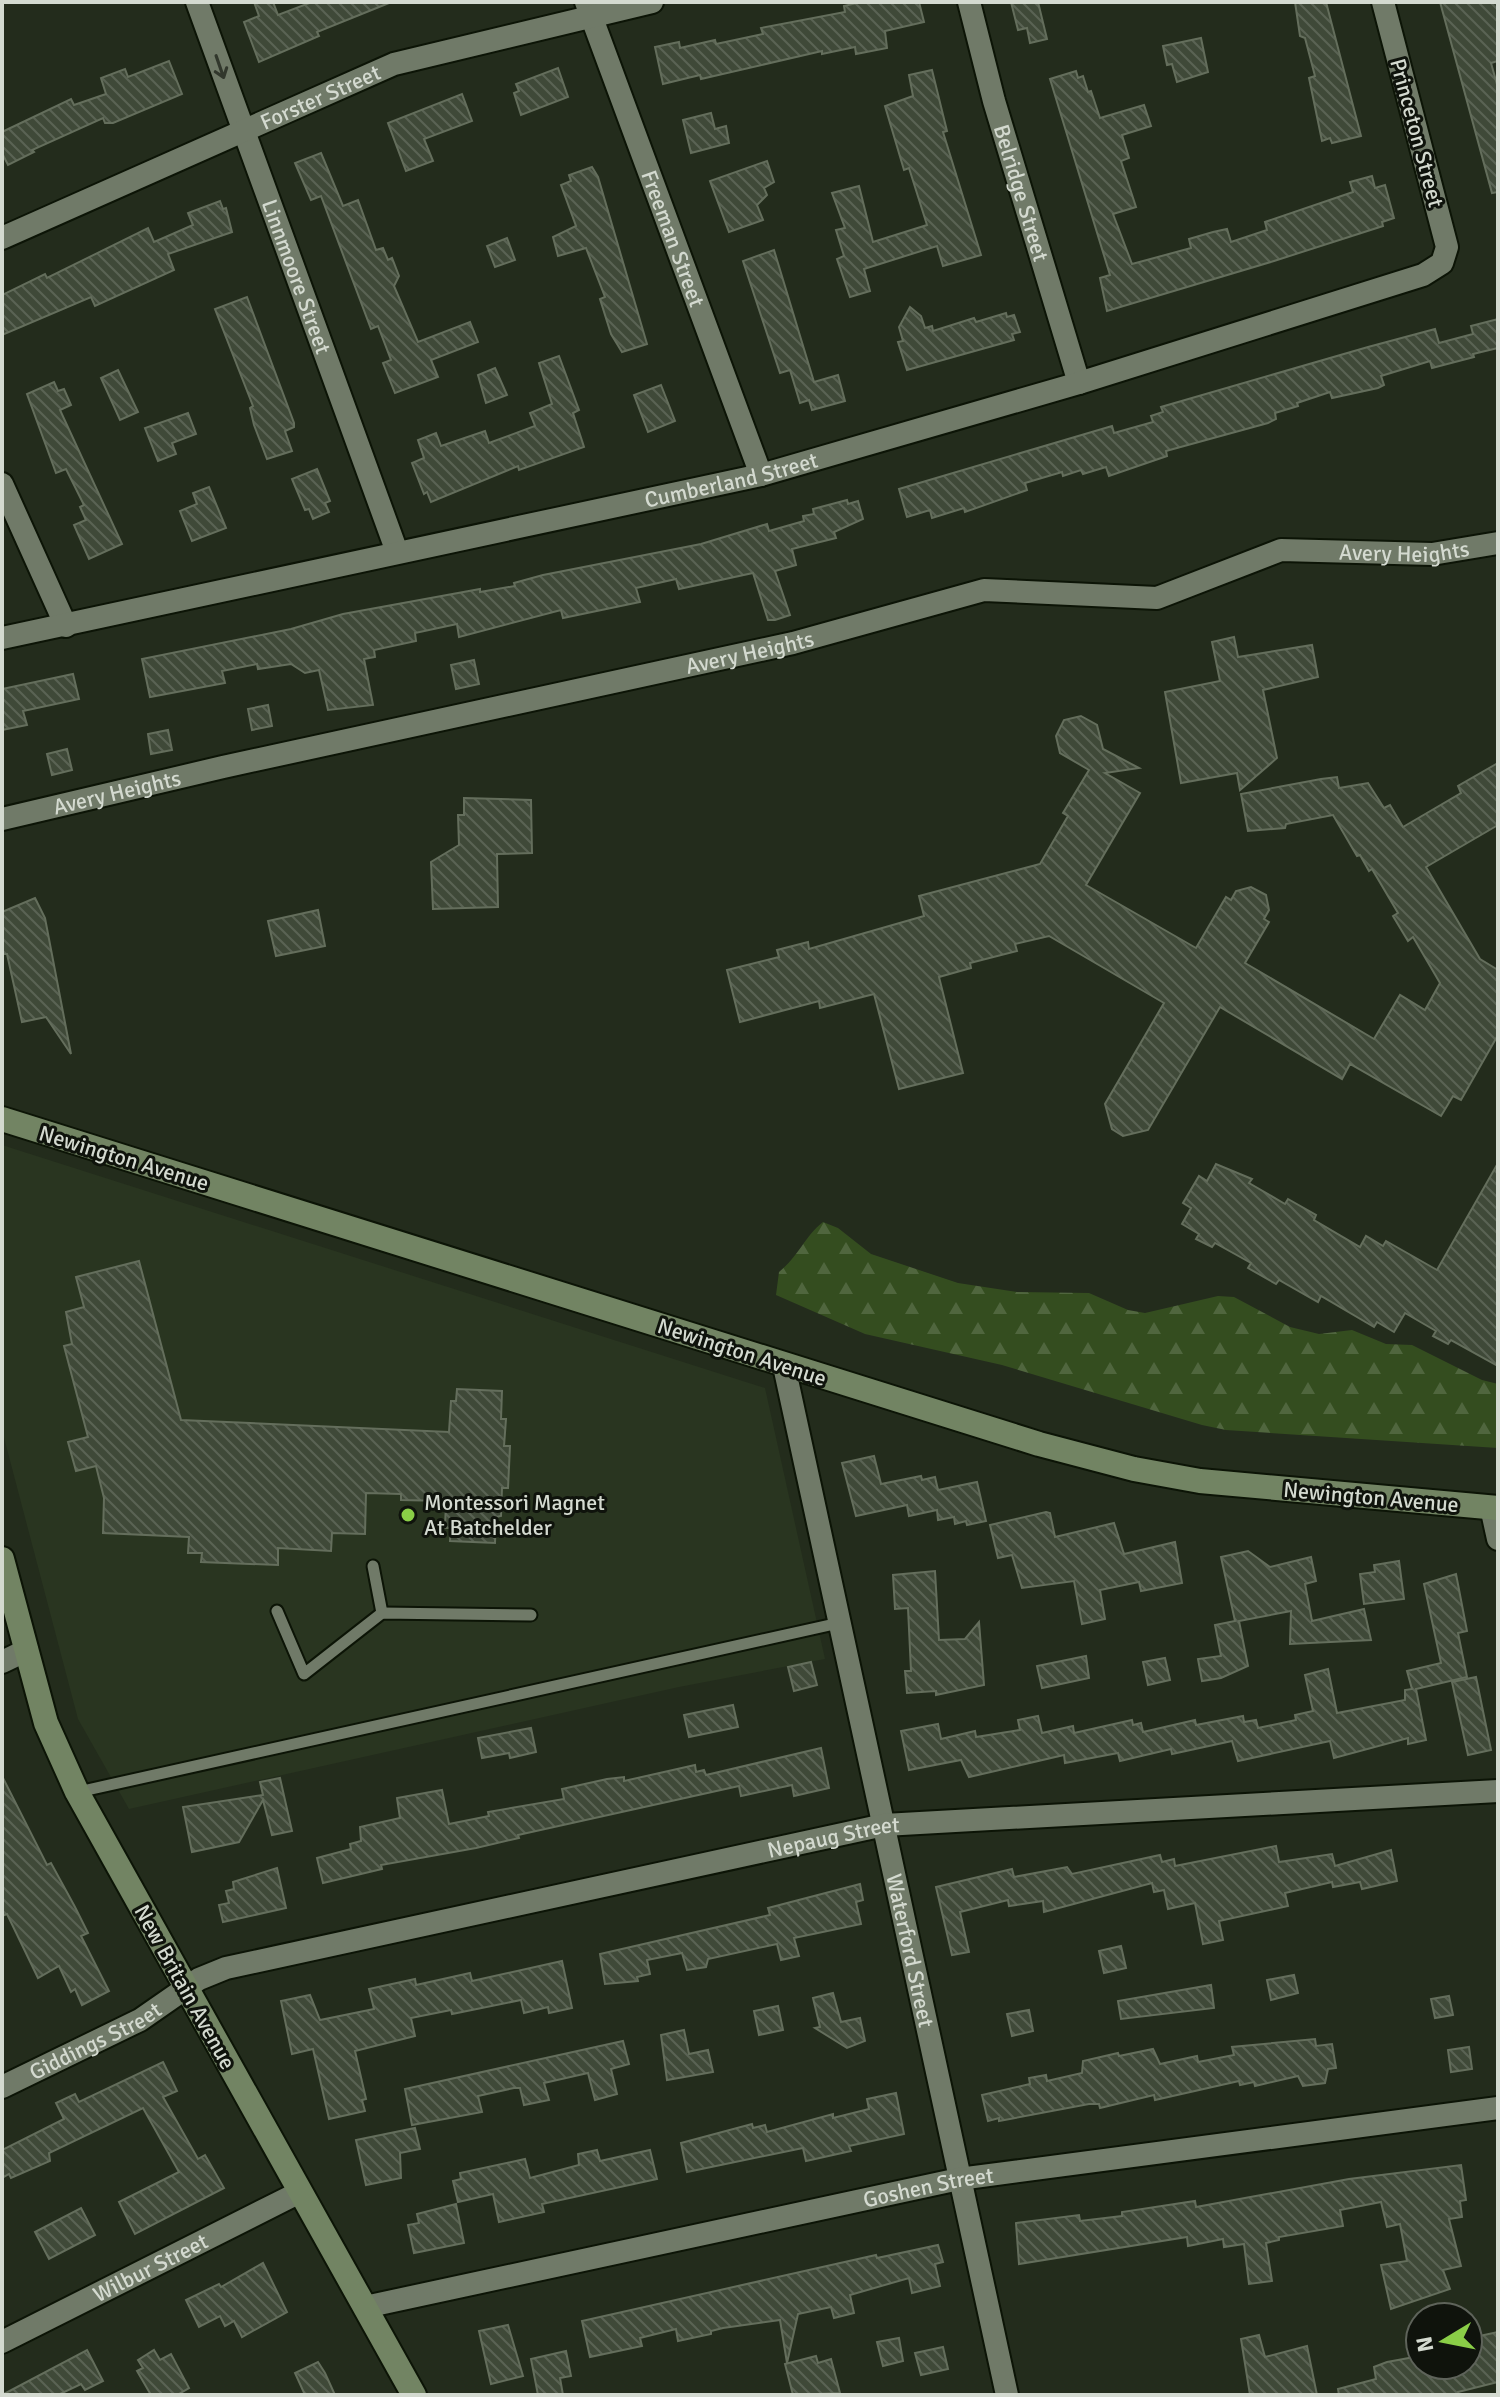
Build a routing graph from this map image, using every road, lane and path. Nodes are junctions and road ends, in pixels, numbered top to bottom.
1 (197, 2) edge
2 (652, 2) edge
3 (969, 2) edge
4 (1383, 2) edge
5 (588, 9) edge
6 (242, 132) junction
7 (2, 238) edge
8 (1442, 263) joint
9 (1079, 383) junction
10 (761, 475) junction
11 (2, 484) edge
12 (1498, 543) edge
13 (397, 552) junction
14 (66, 626) junction
15 (2, 638) edge
16 (2, 819) edge
17 (2, 1119) edge
18 (784, 1366) junction
19 (1494, 1507) edge
20 (1498, 1539) edge
21 (2, 1559) edge
22 (373, 1566) dead end
23 (277, 1611) dead end
24 (382, 1613) junction
25 (531, 1615) dead end
26 (839, 1623) junction
27 (27, 1650) junction
28 (2, 1662) edge
29 (1498, 1791) edge
30 (77, 1792) junction
31 (884, 1825) junction
32 (185, 1988) junction
33 (2, 2087) edge
34 (1498, 2108) edge
35 (959, 2179) junction
36 (300, 2192) junction
37 (365, 2307) junction
38 (2, 2342) edge
39 (414, 2395) edge
40 (1007, 2395) edge

1 -> 6 street, Linnmoore Street
2 - 5 street, Forster Street
3 - 9 street, Belridge Street
4 - 8 street, Princeton Street
5 - 6 street, Forster Street
5 - 10 street, Freeman Street
6 - 7 street, Forster Street
6 - 13 street, Linnmoore Street
8 - 9 street, Cumberland Street
9 - 10 street, Cumberland Street
10 - 13 street, Cumberland Street
11 - 14 street
12 - 16 street, Avery Heights
13 - 14 street, Cumberland Street
14 - 15 street, Cumberland Street
17 - 18 main road, Newington Avenue
18 - 19 main road, Newington Avenue
18 - 26 street, Waterford Street
19 - 20 street
21 - 27 main road, New Britain Avenue
22 - 24 lane
23 - 24 lane
24 - 25 lane
26 - 30 lane
26 - 31 street, Waterford Street
27 - 28 street
27 - 30 main road, New Britain Avenue
29 - 31 street, Nepaug Street
30 - 32 main road, New Britain Avenue
31 - 32 street, Nepaug Street
31 - 35 street, Waterford Street
32 - 33 street, Giddings Street
32 - 36 main road, New Britain Avenue
34 - 35 street, Goshen Street
35 - 37 street, Goshen Street
35 - 40 street, Waterford Street
36 - 37 main road, New Britain Avenue
36 - 38 street, Wilbur Street
37 - 39 main road, New Britain Avenue

